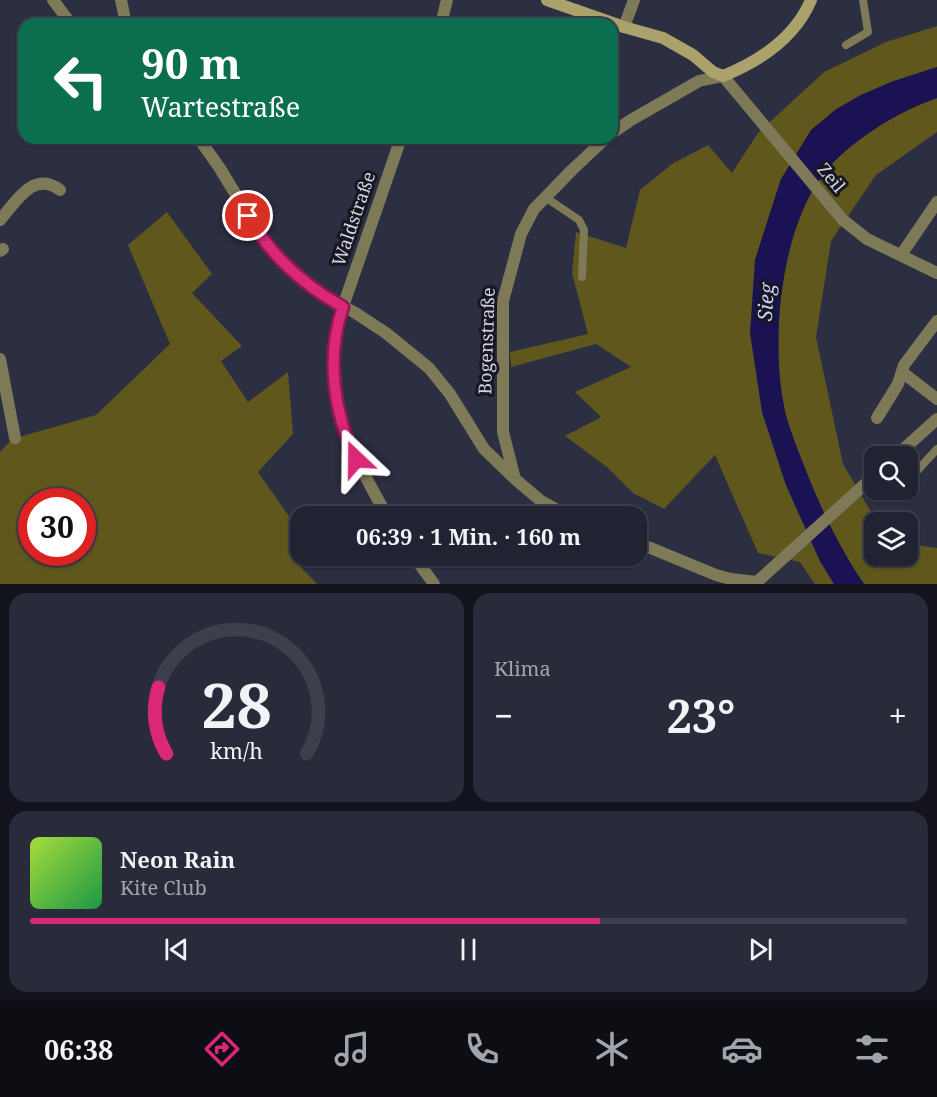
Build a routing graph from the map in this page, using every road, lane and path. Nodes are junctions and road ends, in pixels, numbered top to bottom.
1 (53, 0) edge
2 (122, 0) edge
3 (447, 0) edge
4 (547, 0) edge
5 (634, 0) edge
6 (812, 0) edge
7 (863, 0) edge
8 (66, 18) edge
9 (125, 18) edge
10 (442, 18) edge
11 (598, 18) edge
12 (618, 25) edge
13 (624, 27) junction
14 (846, 45) dead end
15 (723, 76) junction
16 (618, 129) edge
17 (203, 144) edge
18 (399, 144) edge
19 (600, 144) edge
20 (60, 189) dead end
21 (545, 197) junction
22 (937, 202) edge
23 (0, 220) edge
24 (901, 255) junction
25 (937, 273) edge
26 (582, 277) dead end
27 (343, 307) junction
28 (937, 321) edge
29 (0, 359) edge
30 (902, 372) junction
31 (937, 399) edge
32 (877, 418) dead end
33 (937, 419) edge
34 (15, 438) dead end
35 (907, 446) edge
36 (937, 449) edge
37 (918, 470) edge
38 (515, 479) junction
39 (864, 485) edge
40 (382, 506) edge
41 (550, 506) edge
42 (647, 547) edge
43 (421, 566) edge
44 (757, 583) edge
45 (434, 584) edge

1 - 8 street
2 - 9 street
3 - 10 street
4 - 11 street
5 - 13 street
6 - 15 street
7 - 14 lane
12 - 13 street
13 - 15 street
15 - 16 street
15 - 24 street, Zeil
17 - 27 street
18 - 27 street, Waldstraße
19 - 21 street, Bogenstraße
20 - 23 street
21 - 26 lane
21 - 38 street, Bogenstraße
22 - 24 street
24 - 25 street, Zeil
27 - 38 street
27 - 40 street, Waldstraße
28 - 30 street
29 - 34 street
30 - 31 street
30 - 32 street
33 - 35 street
36 - 37 lane
38 - 41 street
39 - 44 street
42 - 44 street
43 - 45 street

